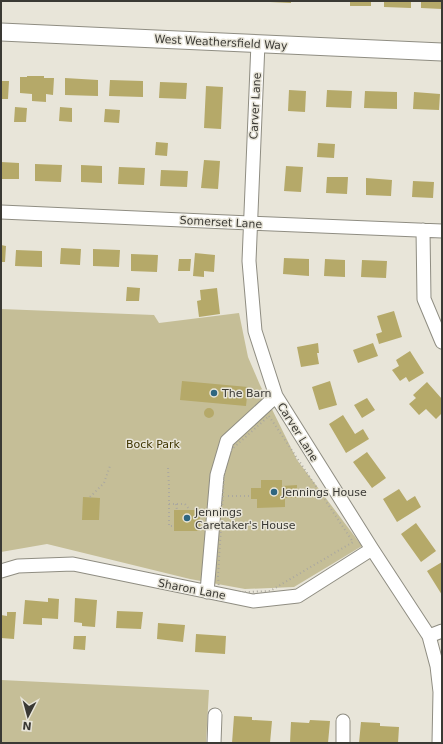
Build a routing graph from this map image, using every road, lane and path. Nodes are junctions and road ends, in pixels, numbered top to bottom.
1 (1, 32) edge
2 (258, 43) junction
3 (442, 52) edge
4 (1, 212) edge
5 (250, 223) junction
6 (423, 230) junction
7 (442, 231) edge
8 (442, 342) edge
9 (276, 396) junction
10 (269, 416) dead end
11 (110, 466) dead end
12 (168, 468) dead end
13 (222, 496) dead end
14 (251, 496) dead end
15 (90, 497) dead end
16 (169, 504) junction
17 (176, 504) junction
18 (177, 510) dead end
19 (190, 510) dead end
20 (174, 526) dead end
21 (372, 549) junction
22 (1, 571) edge
23 (207, 592) junction
24 (227, 594) dead end
25 (442, 631) edge
26 (429, 636) junction
27 (215, 715) dead end
28 (343, 721) dead end
29 (214, 743) edge
30 (343, 743) edge
31 (439, 743) edge

1 - 2 street, West Weathersfield Way
2 - 3 street, West Weathersfield Way
2 - 5 street, Carver Lane
4 - 5 street, Somerset Lane
5 - 6 street, Somerset Lane
5 - 9 street, Carver Lane
6 - 7 street, Somerset Lane
6 - 8 street
9 - 21 street, Carver Lane
9 - 23 street
10 - 24 path
11 - 15 path
12 - 16 path
13 - 14 path
16 - 17 path
16 - 20 path
17 - 18 path
17 - 19 path
21 - 23 street, Sharon Lane
21 - 26 street, Carver Lane
22 - 23 street, Sharon Lane
25 - 26 street
26 - 31 street, Carver Lane
27 - 29 street
28 - 30 street

